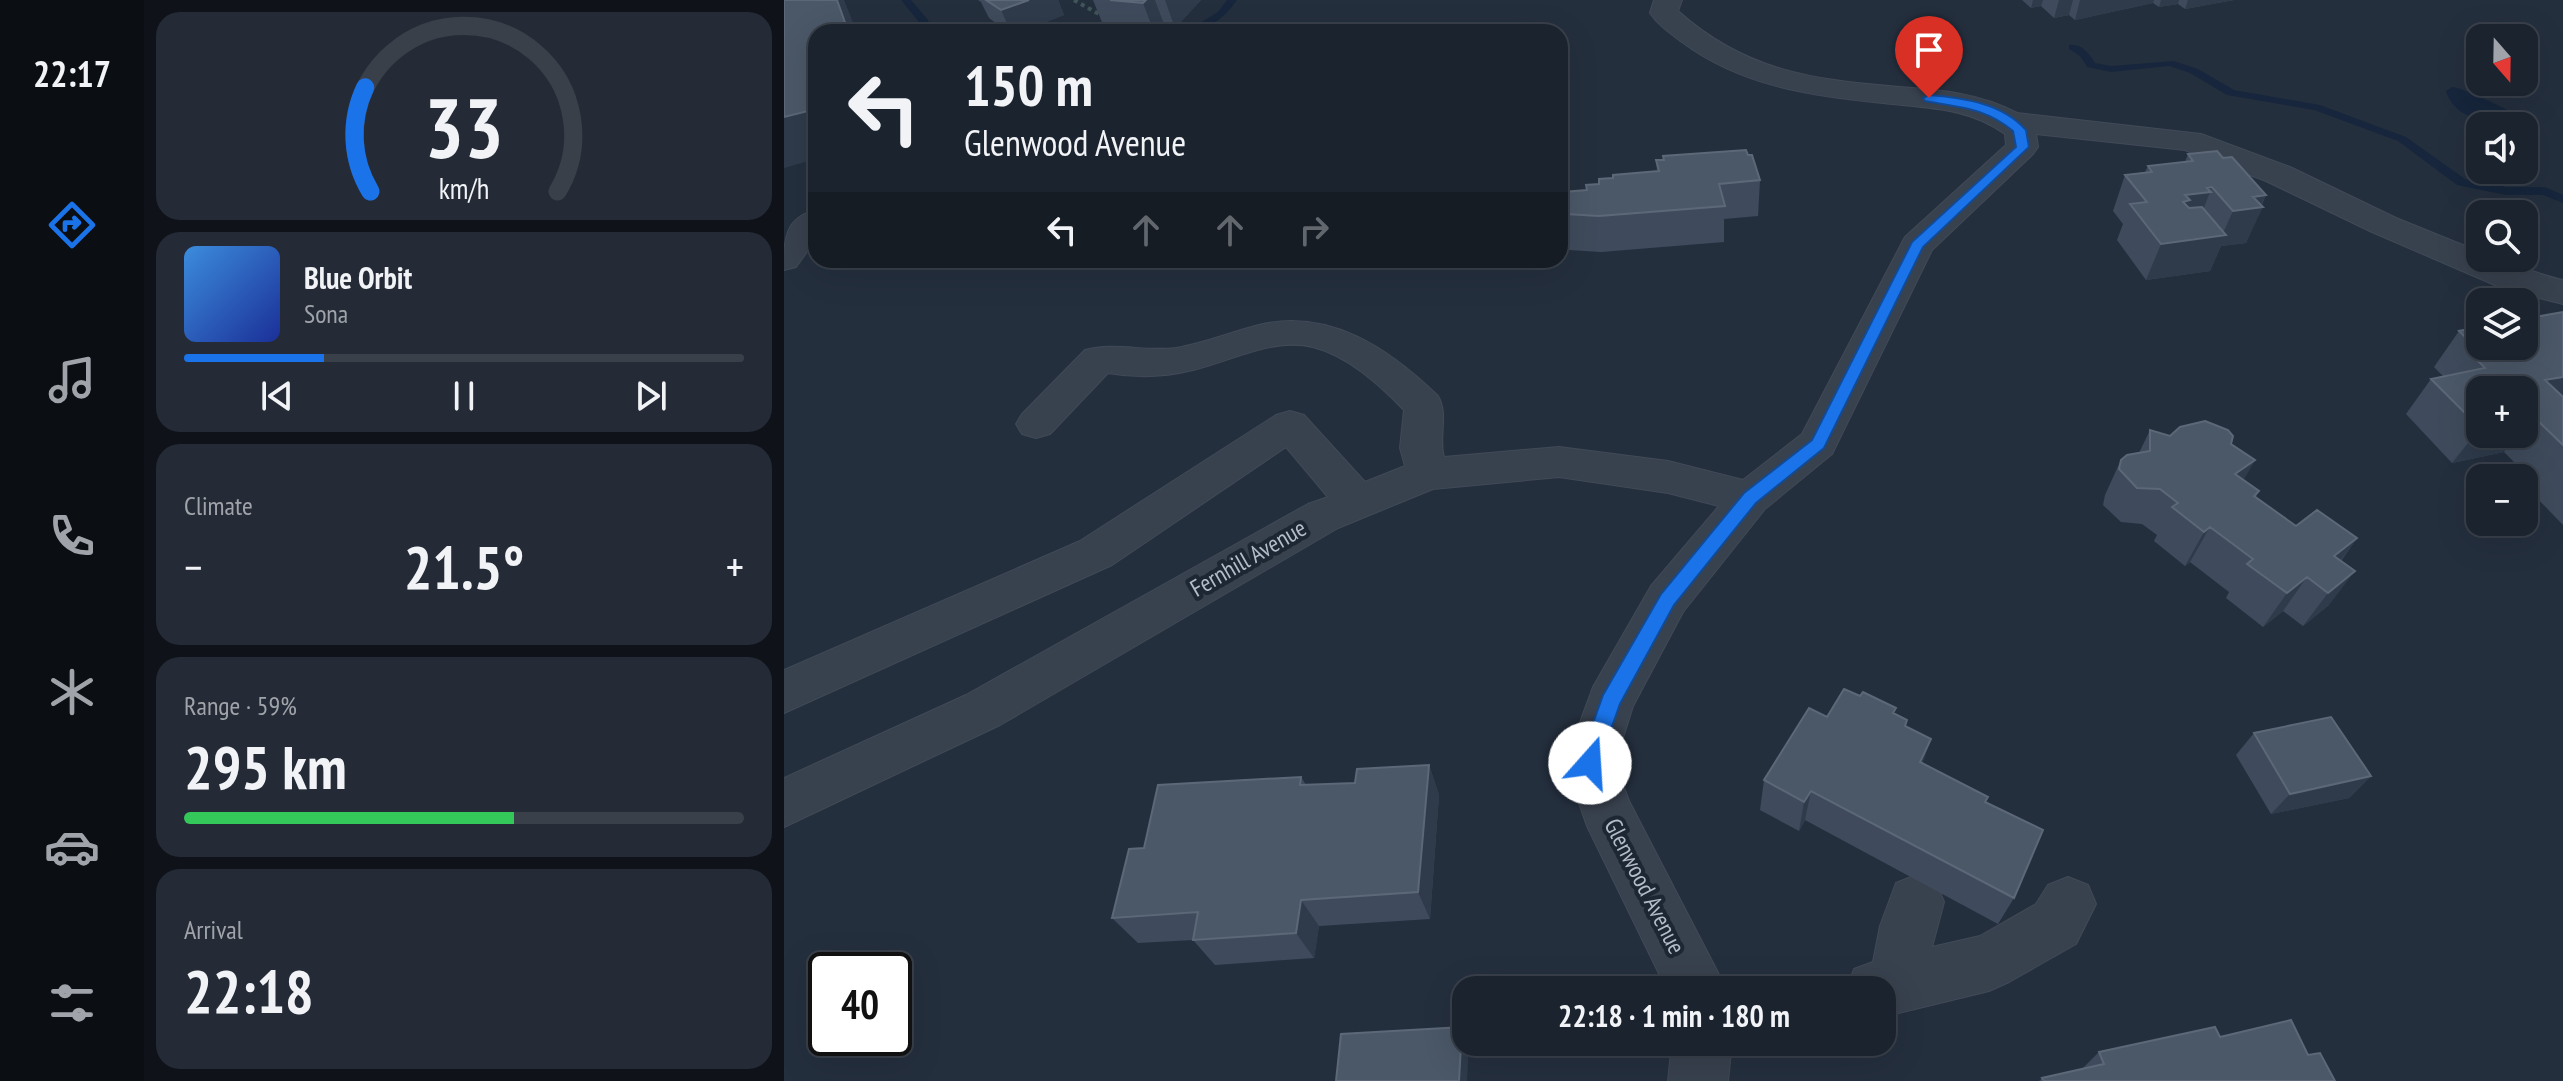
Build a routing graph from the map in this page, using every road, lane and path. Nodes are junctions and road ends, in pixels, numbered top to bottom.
1 (1074, 0) edge
2 (1668, 0) edge
3 (1113, 9) dead end
4 (1105, 18) junction
5 (1099, 24) edge
6 (2010, 122) junction
7 (801, 223) edge
8 (784, 259) edge
9 (2563, 292) edge
10 (1036, 424) dead end
11 (1428, 474) junction
12 (1750, 498) junction
13 (1357, 502) junction
14 (784, 692) edge
15 (784, 803) edge
16 (1916, 902) dead end
17 (2068, 904) dead end
18 (1691, 976) edge
19 (1890, 976) edge
20 (1896, 985) edge
21 (1701, 1056) edge
22 (1698, 1081) edge

1 - 4 path
2 - 6 street
3 - 4 path
4 - 5 path
6 - 9 street
6 - 12 street, Glenwood Avenue
7 - 8 street
10 - 11 street
11 - 12 street, Fernhill Avenue
11 - 13 street, Fernhill Avenue
12 - 18 street, Glenwood Avenue
13 - 14 street
13 - 15 street, Fernhill Avenue
16 - 19 street
17 - 20 street
21 - 22 street

